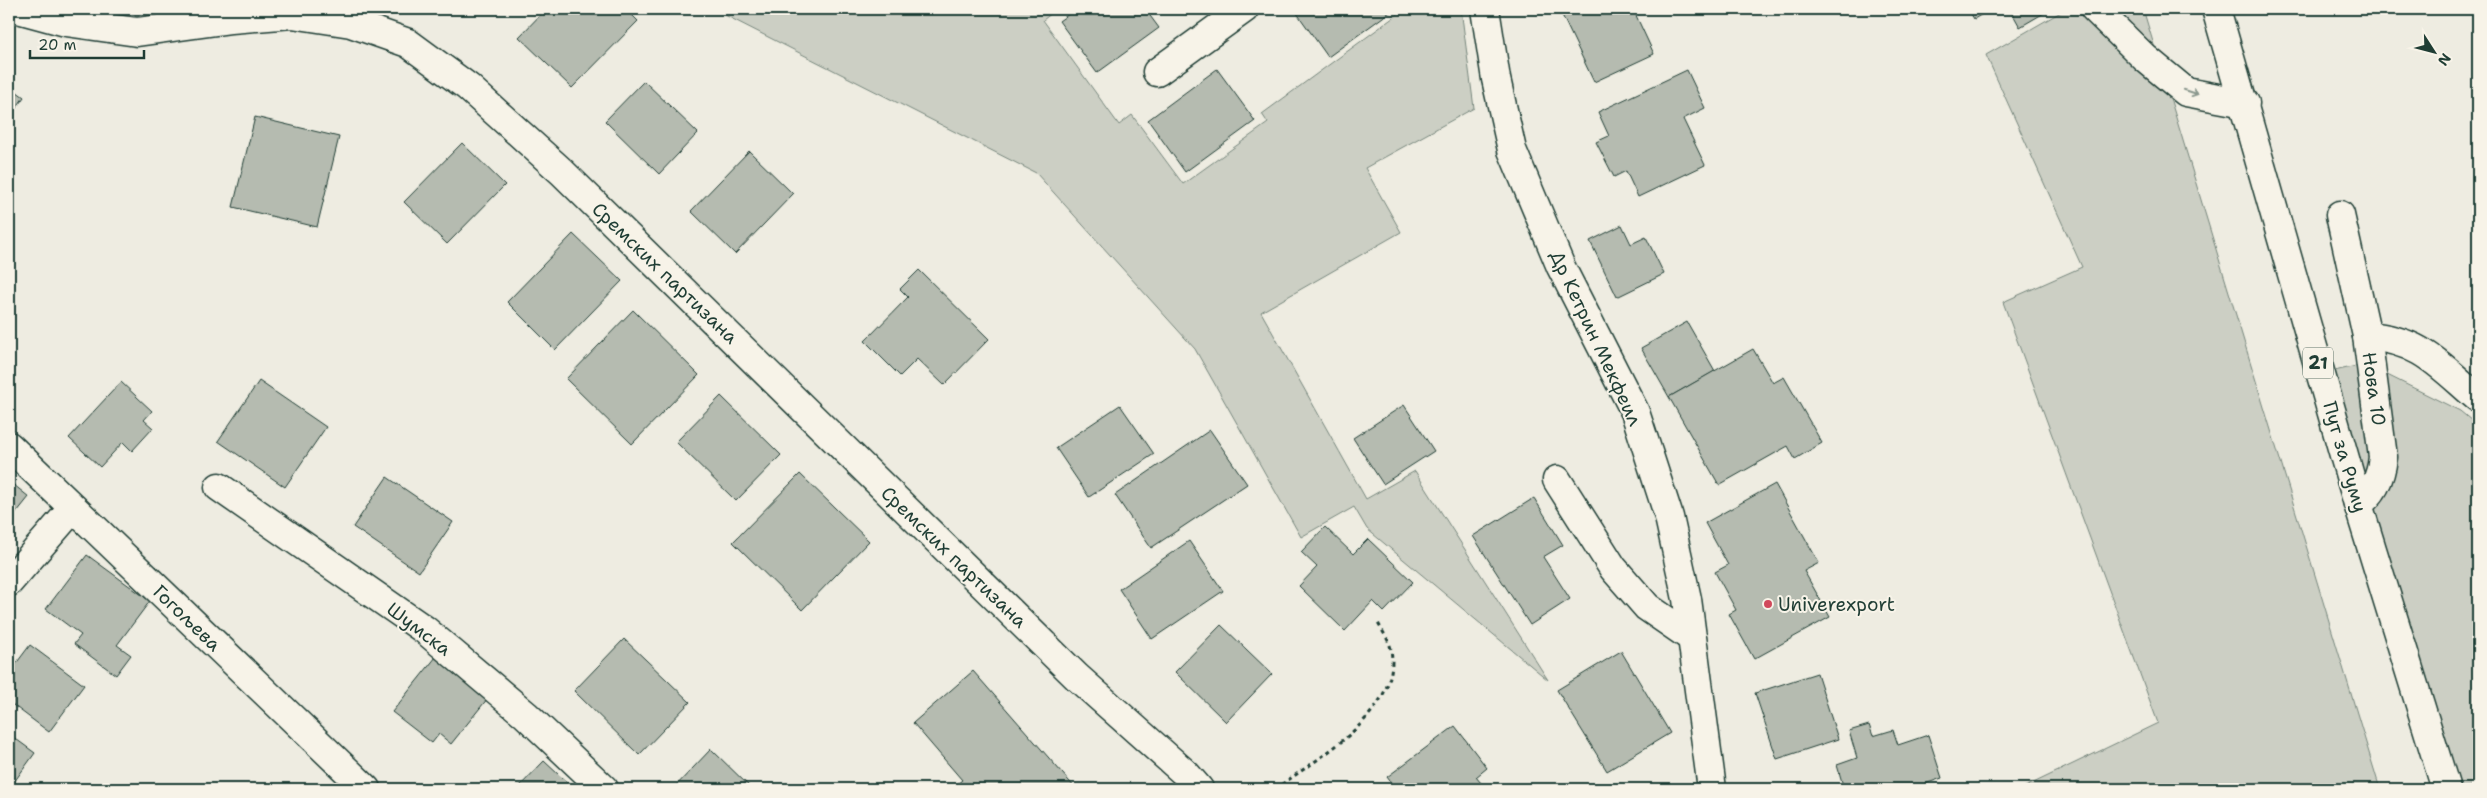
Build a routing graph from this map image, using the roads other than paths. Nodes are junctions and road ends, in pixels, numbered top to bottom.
1 (18, 9) edge
2 (1244, 9) edge
3 (1485, 9) edge
4 (2095, 9) edge
5 (2216, 9) edge
6 (1158, 72) dead end
7 (2245, 103) junction
8 (2340, 215) dead end
9 (2367, 336) junction
10 (2478, 398) edge
11 (9, 446) edge
12 (1558, 480) dead end
13 (219, 487) dead end
14 (2358, 504) junction
15 (73, 508) junction
16 (9, 582) edge
17 (1692, 638) junction
18 (366, 789) edge
19 (604, 789) edge
20 (1199, 789) edge
21 (1712, 789) edge
22 (2446, 789) edge

1 - 20 street, Сремских партизана
2 - 6 street
3 - 17 street, Др Кетрин Мекфеил
4 -> 7 street
5 - 7 street, Пут за Руму / 21
7 - 14 street, Пут за Руму / 21
8 - 9 street
9 - 10 street, Нова 10
9 - 14 street, Нова 10
11 - 15 street, Гогољева
12 - 17 street
13 - 19 street, Шумска
14 - 22 street, Пут за Руму / 21
15 - 16 street
15 - 18 street, Гогољева
17 - 21 street, Др Кетрин Мекфеил

